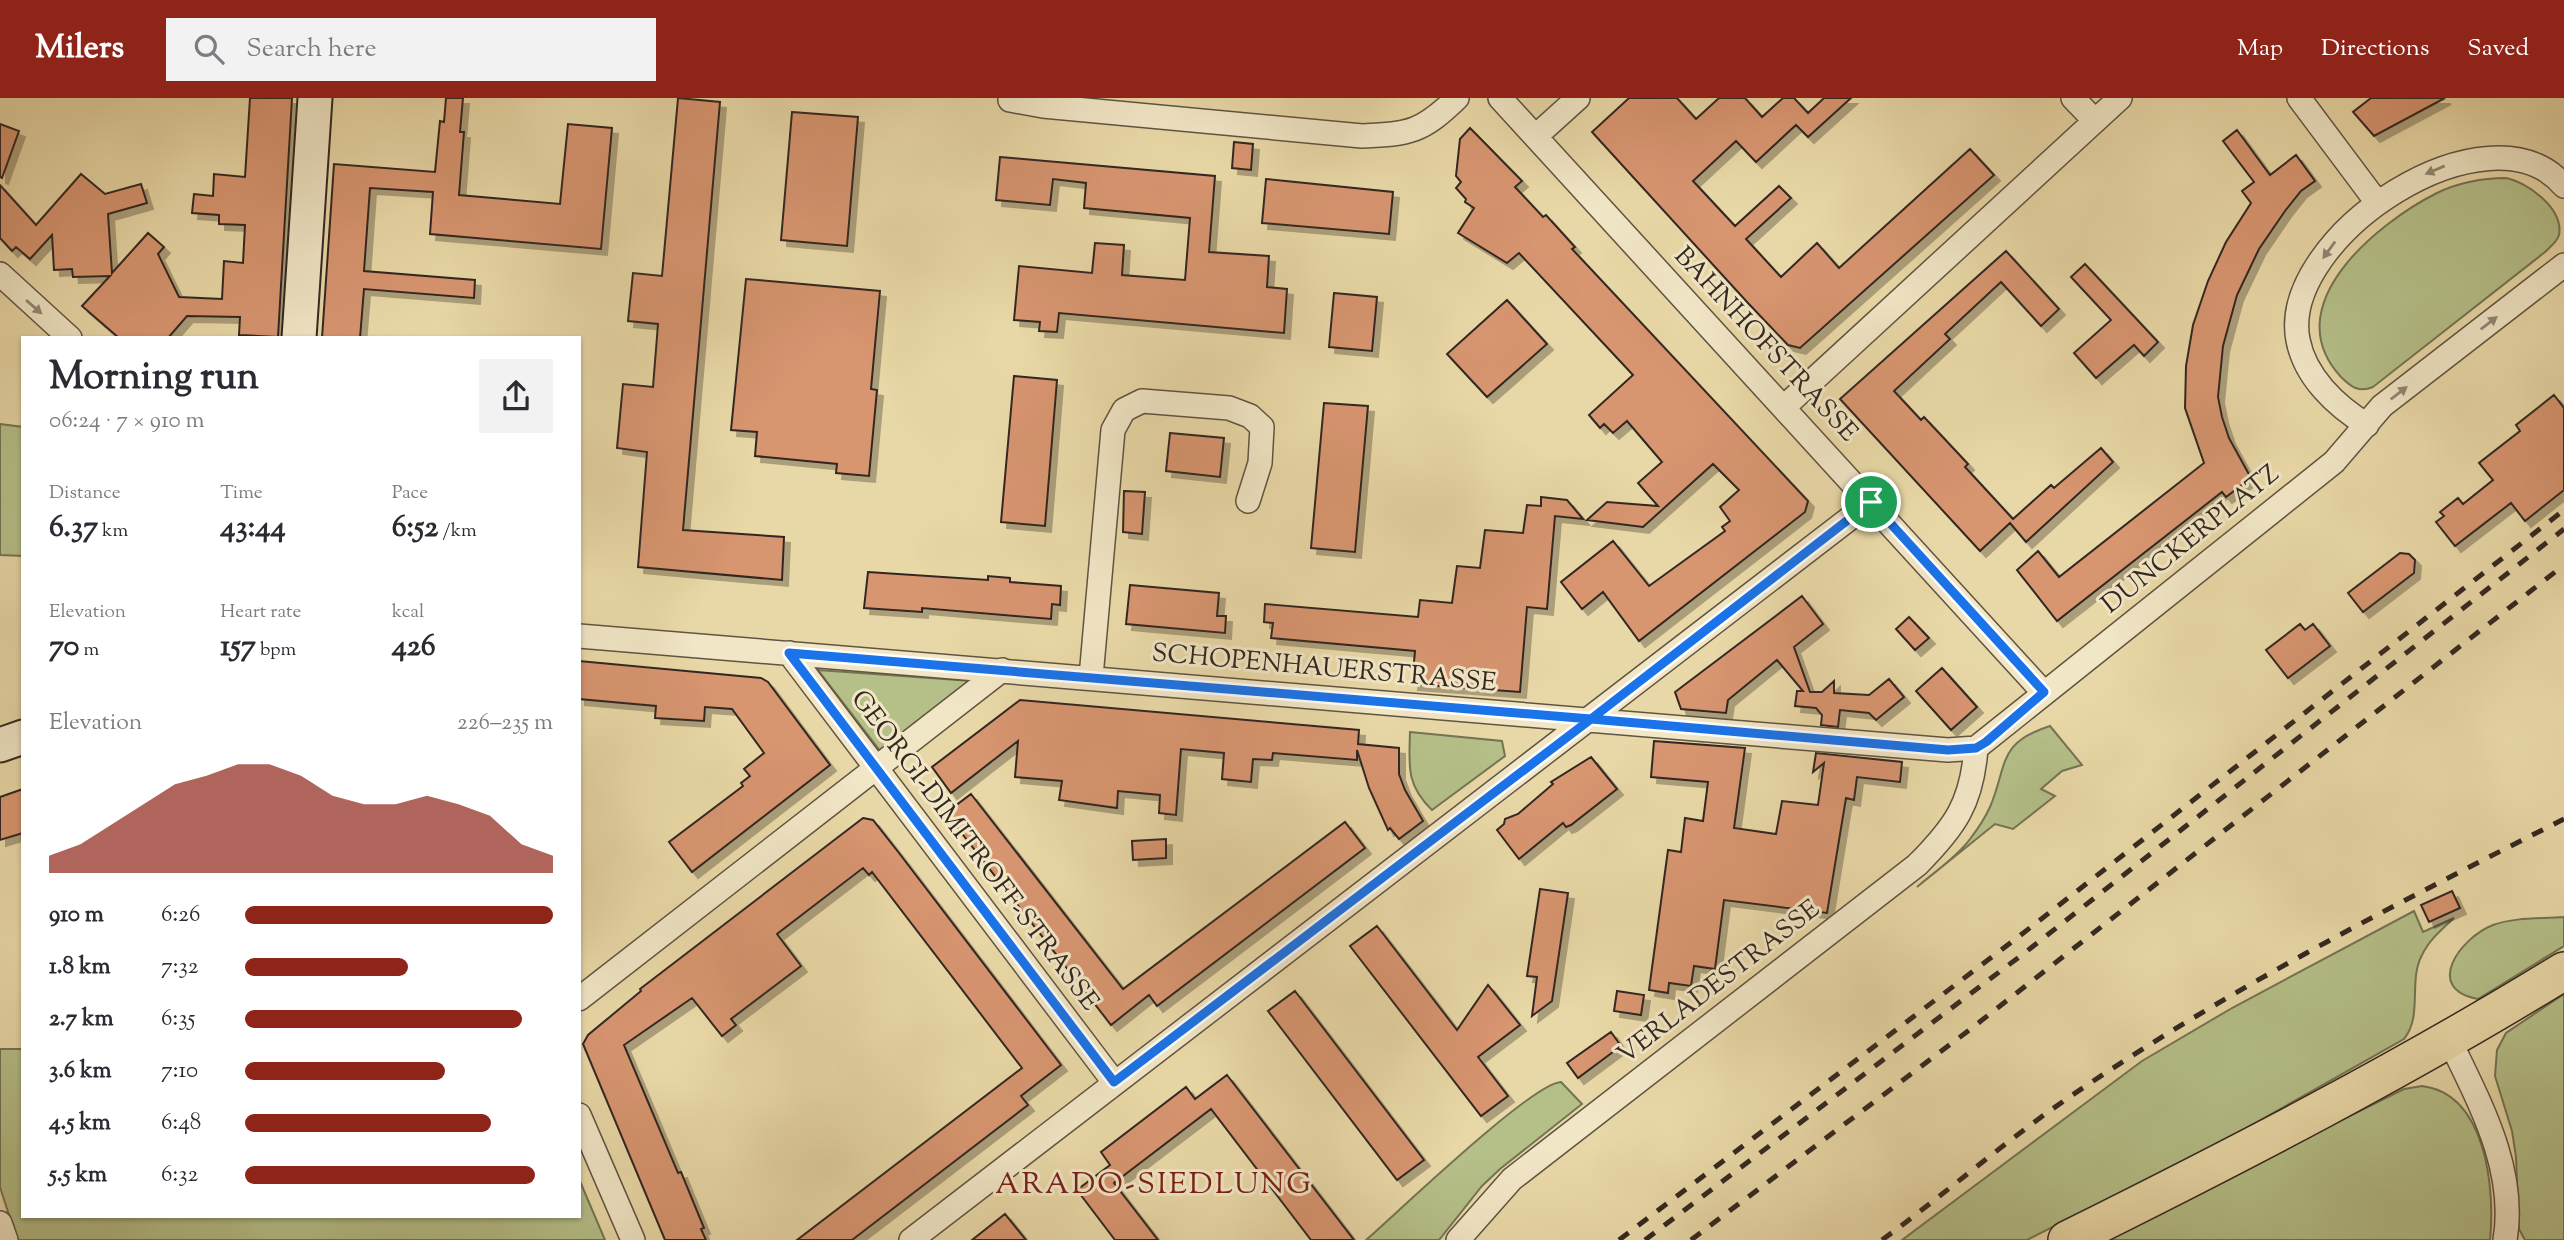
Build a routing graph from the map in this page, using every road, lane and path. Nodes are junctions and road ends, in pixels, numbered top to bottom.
1 (314, 98) edge
2 (1457, 98) edge
3 (1500, 98) edge
4 (1578, 98) edge
5 (2073, 98) edge
6 (2120, 98) edge
7 (2299, 98) edge
8 (1010, 100) dead end
9 (2095, 121) junction
10 (1536, 136) junction
11 (2564, 186) edge
12 (2376, 201) junction
13 (2564, 265) edge
14 (0, 274) edge
15 (68, 336) edge
16 (299, 336) edge
17 (1784, 407) junction
18 (2367, 425) junction
19 (1248, 501) dead end
20 (1871, 502) junction
21 (581, 636) edge
22 (789, 653) junction
23 (1002, 670) junction
24 (1091, 677) junction
25 (2044, 692) junction
26 (1591, 719) junction
27 (21, 738) edge
28 (0, 745) edge
29 (1976, 748) junction
30 (875, 768) junction
31 (2564, 971) edge
32 (581, 997) edge
33 (2450, 1041) junction
34 (1114, 1082) junction
35 (581, 1120) edge
36 (0, 1223) edge
37 (6, 1240) edge
38 (633, 1240) edge
39 (911, 1240) edge
40 (1458, 1240) edge
41 (2067, 1240) edge
42 (2505, 1240) edge

1 - 16 street
2 - 8 street
3 - 10 street, BAHNHOFSTRASSE
4 - 10 street
5 - 9 street
6 - 9 street
7 - 12 street
9 - 17 street
10 - 17 street, BAHNHOFSTRASSE
11 -> 12 street
12 -> 18 street
18 -> 13 street, DUNCKERPLATZ
14 -> 15 street
17 - 20 street, BAHNHOFSTRASSE
18 - 25 street, DUNCKERPLATZ
19 - 24 street
20 - 25 street, BAHNHOFSTRASSE
20 - 26 street
21 - 22 street, SCHOPENHAUERSTRASSE
22 - 23 street, SCHOPENHAUERSTRASSE
22 - 30 street, GEORGI-DIMITROFF-STRASSE
23 - 24 street, SCHOPENHAUERSTRASSE
23 - 30 street
24 - 26 street, SCHOPENHAUERSTRASSE
25 - 29 street
26 - 29 street, SCHOPENHAUERSTRASSE
26 - 34 street
27 - 28 street
29 - 40 street, VERLADESTRASSE
30 - 32 street
30 - 34 street, GEORGI-DIMITROFF-STRASSE
31 - 33 main road
33 - 41 main road
33 - 42 street
34 - 39 street
35 - 38 street
36 - 37 street

